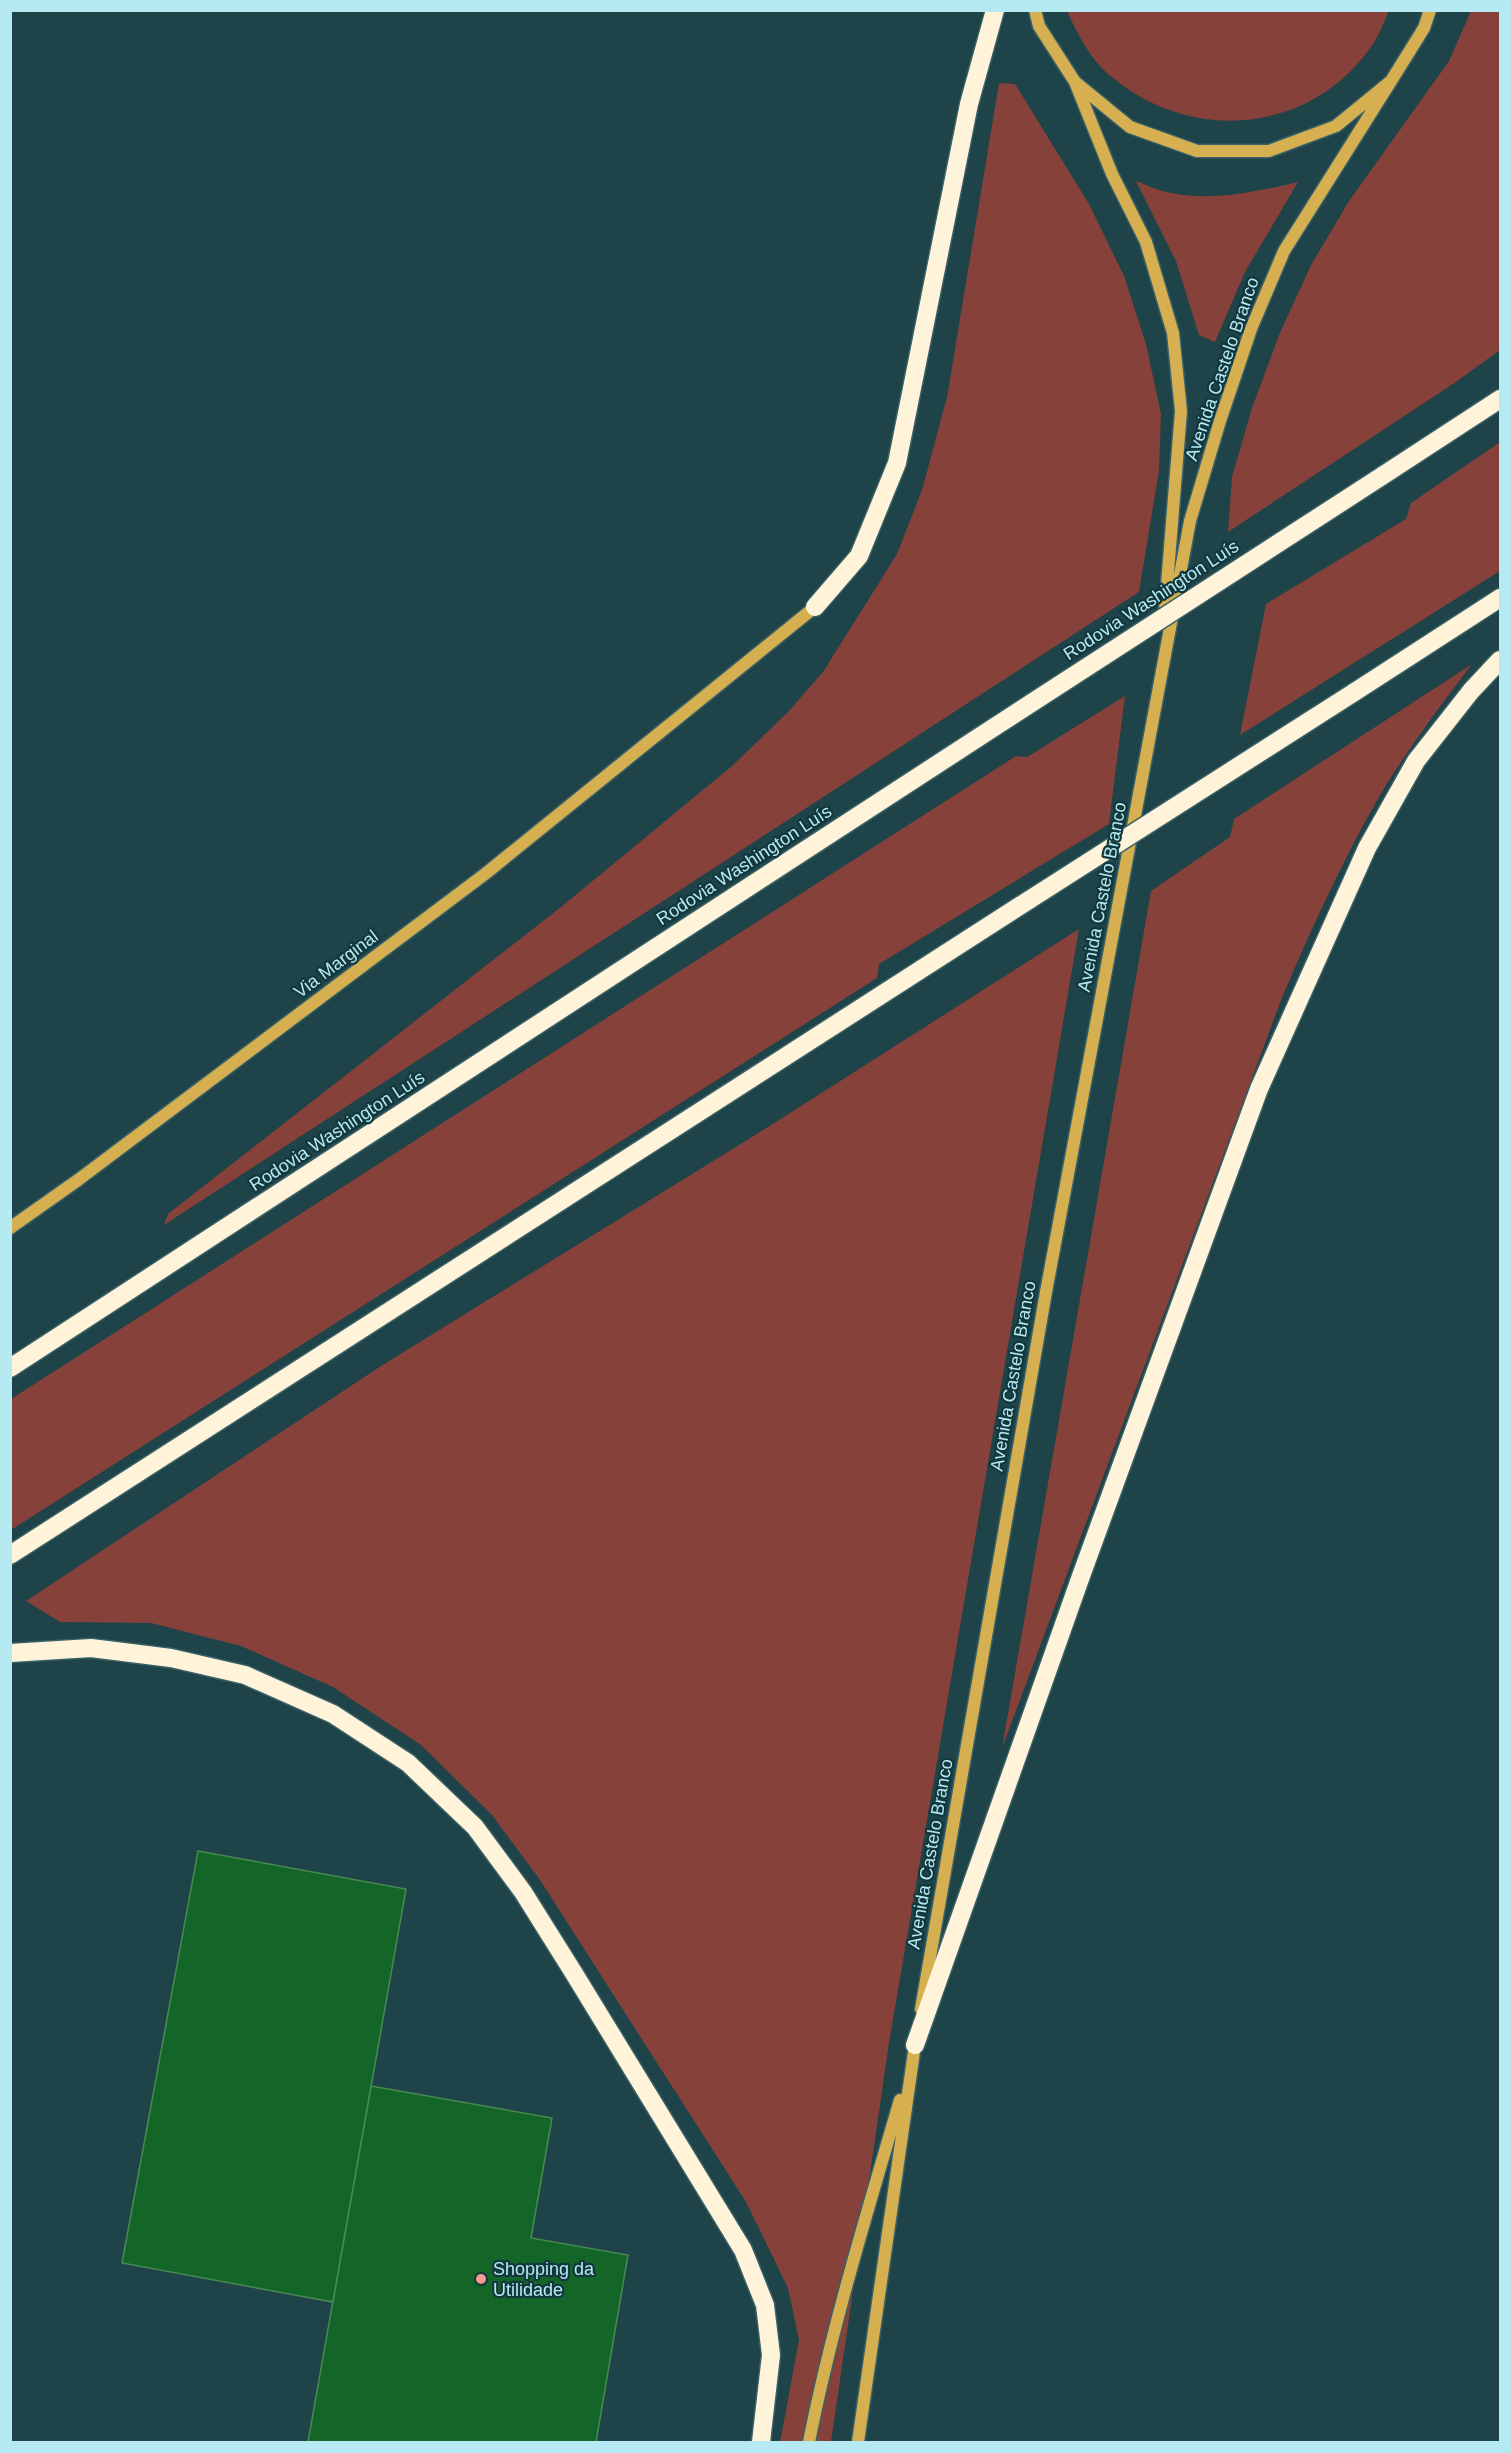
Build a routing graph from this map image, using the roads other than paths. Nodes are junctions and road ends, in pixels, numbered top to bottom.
1 (995, 10) edge
2 (1035, 10) edge
3 (1430, 10) edge
4 (1391, 81) junction
5 (1075, 82) junction
6 (1500, 399) edge
7 (1500, 598) edge
8 (816, 607) joint
9 (1500, 660) edge
10 (1157, 697) junction
11 (10, 1228) edge
12 (10, 1368) edge
13 (10, 1555) edge
14 (10, 1653) edge
15 (913, 2053) junction
16 (761, 2442) edge
17 (809, 2442) edge
18 (858, 2442) edge

1 - 8 highway
2 - 5 main road
3 - 4 main road, Avenida Castelo Branco
4 - 5 main road
4 - 10 main road, Avenida Castelo Branco
5 - 10 main road, Avenida Castelo Branco
6 - 12 highway, Rodovia Washington Luís, bridge
7 - 13 highway, bridge
8 - 11 main road, Via Marginal
9 - 15 highway
10 - 15 main road, Avenida Castelo Branco
14 - 16 highway
15 - 17 main road, Avenida Castelo Branco
15 - 18 main road, Avenida Castelo Branco

